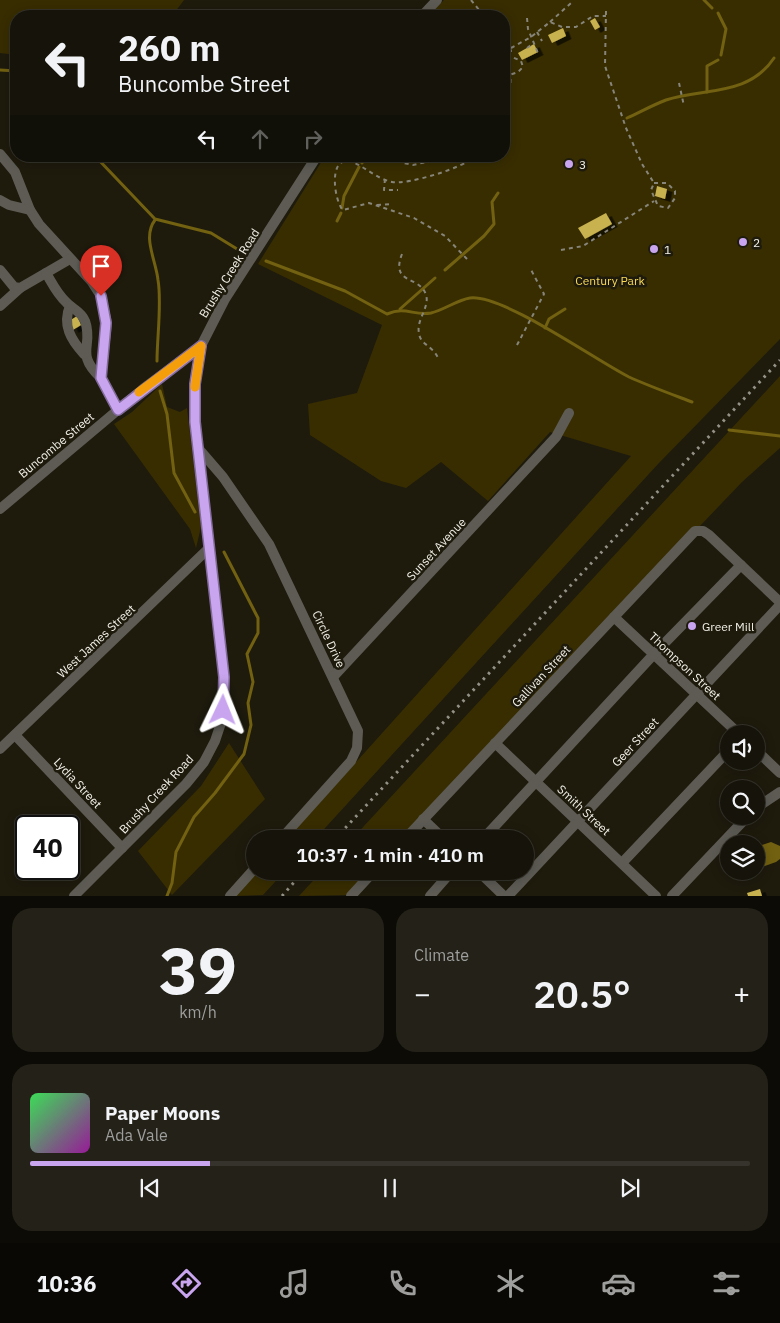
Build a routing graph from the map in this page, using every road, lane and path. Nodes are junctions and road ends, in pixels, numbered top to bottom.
1 (437, 0) edge
2 (471, 0) edge
3 (571, 3) dead end
4 (428, 10) edge
5 (479, 10) edge
6 (606, 11) dead end
7 (606, 16) junction
8 (527, 18) dead end
9 (550, 22) junction
10 (537, 32) junction
11 (531, 37) junction
12 (542, 40) dead end
13 (534, 43) junction
14 (511, 48) joint
15 (526, 48) dead end
16 (538, 53) dead end
17 (510, 56) joint
18 (510, 76) joint
19 (679, 83) dead end
20 (511, 87) edge
21 (684, 106) dead end
22 (0, 154) edge
23 (314, 162) edge
24 (340, 162) edge
25 (352, 162) edge
26 (404, 162) edge
27 (427, 162) edge
28 (467, 162) edge
29 (385, 179) junction
30 (654, 183) junction
31 (398, 190) dead end
32 (0, 200) edge
33 (654, 201) junction
34 (392, 204) dead end
35 (376, 205) junction
36 (30, 210) junction
37 (561, 250) dead end
38 (402, 254) dead end
39 (467, 258) dead end
40 (70, 260) junction
41 (530, 268) dead end
42 (0, 270) edge
43 (46, 273) junction
44 (20, 288) junction
45 (2, 305) edge
46 (70, 306) junction
47 (201, 346) junction
48 (517, 346) dead end
49 (84, 354) junction
50 (439, 360) dead end
51 (101, 378) junction
52 (118, 410) junction
53 (569, 413) dead end
54 (198, 447) junction
55 (0, 509) edge
56 (208, 549) junction
57 (741, 565) junction
58 (780, 604) edge
59 (614, 617) junction
60 (654, 654) junction
61 (333, 677) junction
62 (697, 694) junction
63 (730, 725) edge
64 (15, 735) junction
65 (495, 743) junction
66 (0, 749) edge
67 (765, 759) edge
68 (720, 760) edge
69 (780, 773) edge
70 (536, 782) junction
71 (780, 792) edge
72 (765, 802) edge
73 (423, 820) junction
74 (578, 821) junction
75 (739, 825) edge
76 (289, 830) edge
77 (414, 830) edge
78 (434, 830) edge
79 (491, 830) edge
80 (122, 848) junction
81 (622, 863) junction
82 (246, 878) edge
83 (366, 880) edge
84 (444, 880) edge
85 (488, 880) edge
86 (74, 896) edge
87 (230, 896) edge
88 (352, 896) edge
89 (430, 896) edge
90 (506, 896) edge
91 (656, 896) edge
92 (672, 896) edge

1 - 4 street
2 - 5 path
3 - 9 path
6 - 7 path
7 - 9 path
7 - 30 path
8 - 11 path
9 - 10 path
10 - 11 path
10 - 12 path
11 - 13 path
11 - 14 path
13 - 15 path
13 - 16 path
14 - 17 path
17 - 18 path
18 - 20 path
19 - 21 path
22 - 36 street
23 - 47 street, Brushy Creek Road
24 - 35 path
25 - 29 path
26 - 27 path
28 - 29 path
29 - 31 path
30 - 33 path
30 - 33 path
32 - 36 street
33 - 37 path
34 - 35 path
35 - 39 path
36 - 40 street
38 - 50 path
40 - 43 street
40 - 51 street
41 - 48 path
42 - 44 street
43 - 44 street
43 - 46 street
44 - 45 street
46 - 49 street
46 - 49 street
47 - 52 street, Buncombe Street
47 - 54 street, Brushy Creek Road
49 - 51 street
51 - 52 street
52 - 55 street, Buncombe Street
53 - 61 street, Sunset Avenue
54 - 56 street, Brushy Creek Road
54 - 61 street, Circle Drive
56 - 64 street, West James Street
56 - 80 street, Brushy Creek Road
57 - 58 street
57 - 59 street, Gallivan Street
57 - 60 street
58 - 62 street, Geer Street
59 - 60 street, Thompson Street
59 - 65 street, Gallivan Street
60 - 62 street, Thompson Street
60 - 70 street
61 - 76 street, Circle Drive
62 - 63 street, Thompson Street
62 - 74 street, Geer Street
64 - 66 street, West James Street
64 - 80 street, Lydia Street
65 - 70 street, Smith Street
65 - 73 street, Gallivan Street
67 - 69 street
68 - 81 street
70 - 74 street, Smith Street
70 - 79 street
71 - 72 street
73 - 77 street, Gallivan Street
73 - 78 street
74 - 81 street, Smith Street
74 - 90 street, Geer Street
75 - 92 street
80 - 86 street, Brushy Creek Road
81 - 91 street, Smith Street
82 - 87 street
83 - 88 street
84 - 89 street
85 - 90 street

